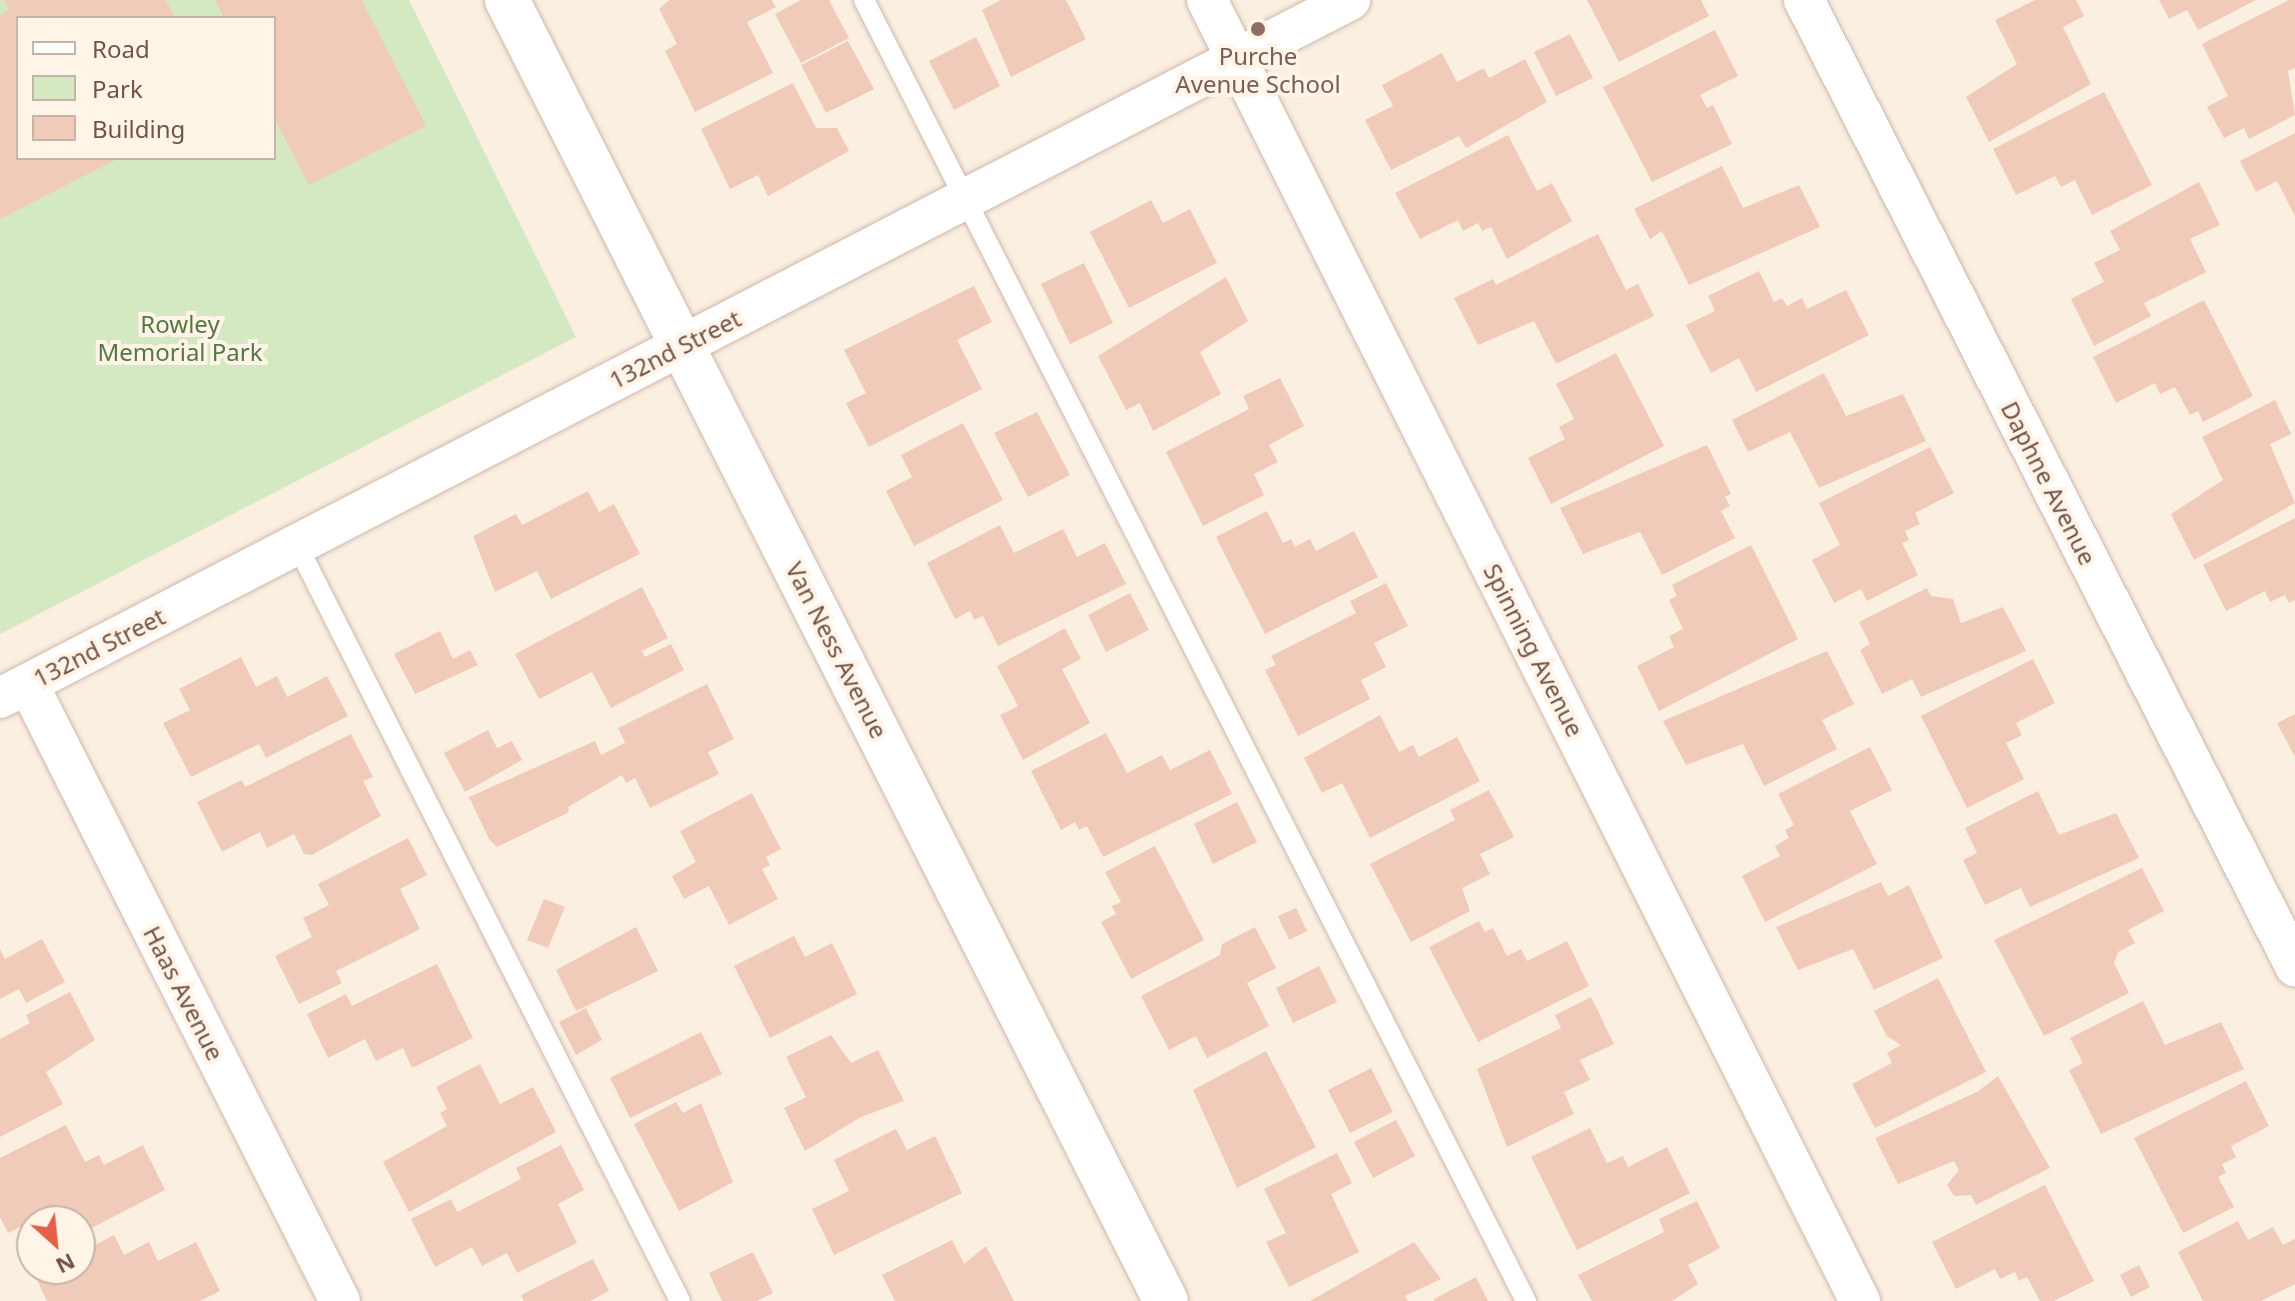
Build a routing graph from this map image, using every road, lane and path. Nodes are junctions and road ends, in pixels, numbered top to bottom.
1 (507, 0) edge
2 (864, 0) edge
3 (1207, 0) edge
4 (1350, 0) edge
5 (1804, 0) edge
6 (1237, 58) junction
7 (965, 199) junction
8 (682, 345) junction
9 (297, 545) junction
10 (14, 691) edge
11 (2295, 966) edge
12 (340, 1301) edge
13 (680, 1301) edge
14 (1166, 1301) edge
15 (1526, 1301) edge
16 (1860, 1301) edge

1 - 8 main road, Van Ness Avenue
2 - 7 lane
3 - 6 street, Spinning Avenue
4 - 6 street, 132nd Street
5 - 11 street, Daphne Avenue
6 - 7 street, 132nd Street
6 - 16 street, Spinning Avenue
7 - 8 street, 132nd Street
7 - 15 lane
8 - 9 street, 132nd Street
8 - 14 main road, Van Ness Avenue
9 - 10 street, 132nd Street
9 - 13 lane
10 - 12 street, Haas Avenue

